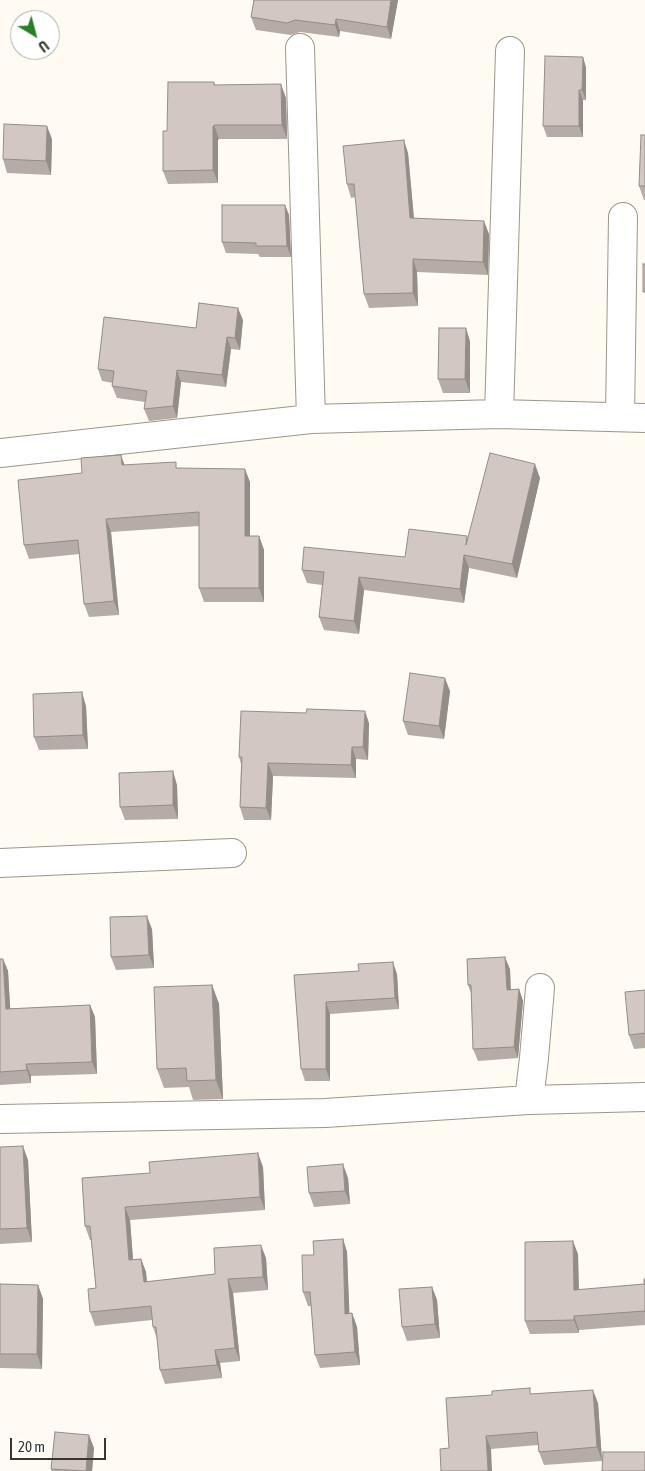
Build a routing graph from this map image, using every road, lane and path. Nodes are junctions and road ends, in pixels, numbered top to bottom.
1 (300, 48) dead end
2 (510, 51) dead end
3 (623, 217) dead end
4 (499, 414) junction
5 (632, 417) edge
6 (311, 419) junction
7 (0, 453) edge
8 (232, 852) dead end
9 (0, 863) edge
10 (540, 988) dead end
11 (645, 1097) edge
12 (529, 1100) junction
13 (0, 1119) edge

1 - 6 street
2 - 4 street
3 - 5 street
4 - 5 street
4 - 6 street
6 - 7 street
8 - 9 street
10 - 12 street
11 - 12 street
12 - 13 street

